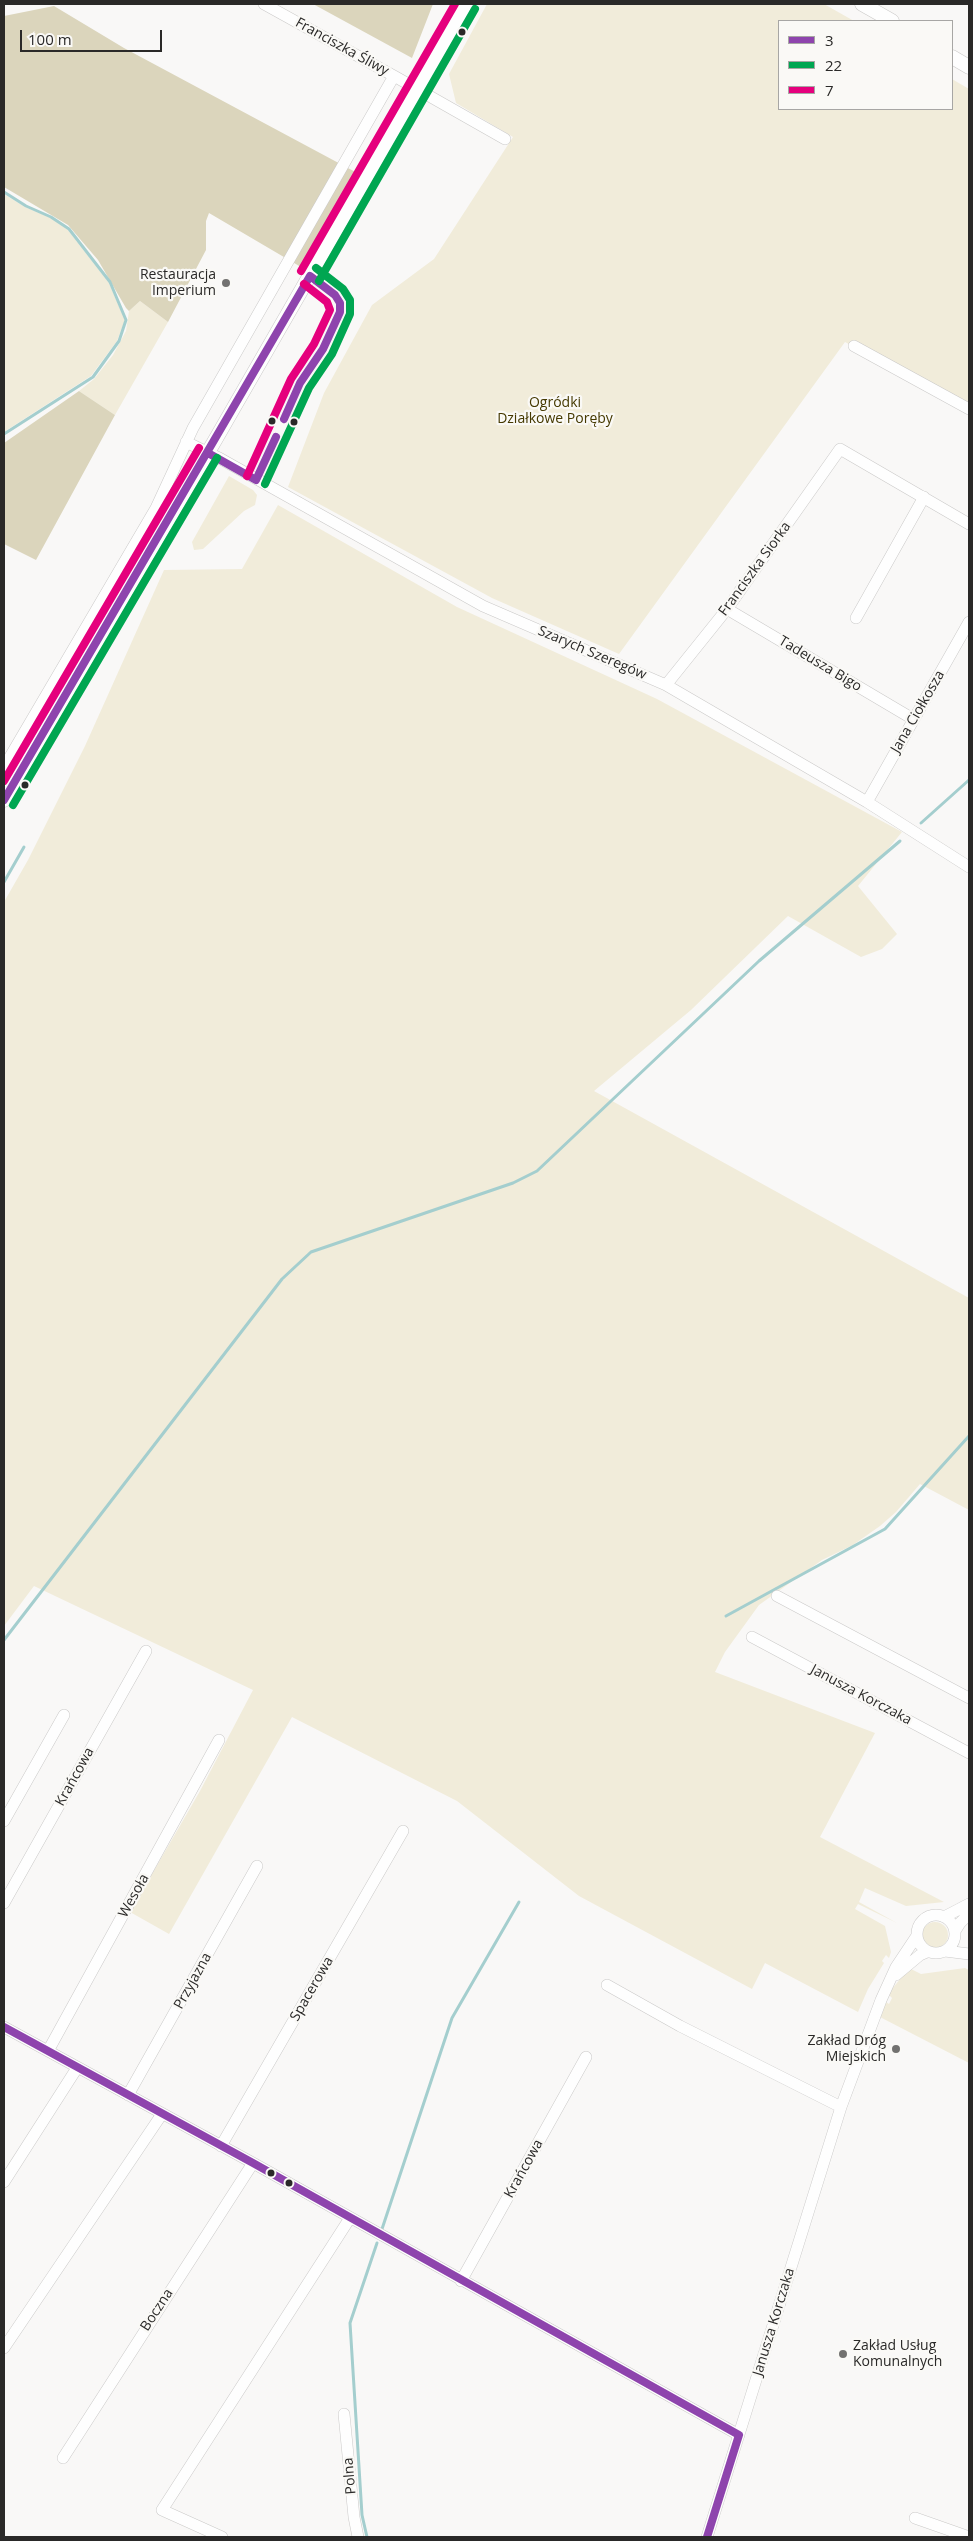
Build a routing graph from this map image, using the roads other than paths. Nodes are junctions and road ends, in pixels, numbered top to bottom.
1 (264, 4) edge
2 (466, 4) edge
3 (862, 4) edge
4 (890, 20) edge
5 (953, 58) edge
6 (969, 67) edge
7 (394, 76) junction
8 (417, 89) junction
9 (505, 139) dead end
10 (854, 346) dead end
11 (969, 409) edge
12 (186, 442) junction
13 (208, 453) junction
14 (924, 497) junction
15 (969, 524) edge
16 (727, 609) junction
17 (856, 618) dead end
18 (969, 622) edge
19 (666, 685) junction
20 (913, 719) junction
21 (4, 767) edge
22 (4, 800) edge
23 (867, 802) junction
24 (969, 867) edge
25 (777, 1596) dead end
26 (752, 1637) dead end
27 (146, 1651) dead end
28 (969, 1698) edge
29 (64, 1715) dead end
30 (219, 1740) dead end
31 (969, 1753) edge
32 (4, 1820) edge
33 (403, 1831) dead end
34 (257, 1866) dead end
35 (4, 1903) edge
36 (969, 1904) edge
37 (969, 1914) edge
38 (944, 1916) junction
39 (955, 1934) junction
40 (916, 1937) junction
41 (969, 1949) edge
42 (945, 1951) junction
43 (927, 1952) junction
44 (969, 1954) edge
45 (890, 1981) junction
46 (607, 1985) dead end
47 (4, 2027) edge
48 (48, 2051) junction
49 (586, 2057) dead end
50 (77, 2068) junction
51 (128, 2095) junction
52 (841, 2108) junction
53 (162, 2114) junction
54 (221, 2146) junction
55 (253, 2163) junction
56 (4, 2182) edge
57 (350, 2218) junction
58 (461, 2281) junction
59 (4, 2348) edge
60 (344, 2414) dead end
61 (739, 2435) junction
62 (63, 2458) dead end
63 (915, 2518) dead end
64 (222, 2537) edge
65 (358, 2537) edge
66 (706, 2537) edge
67 (969, 2537) edge

1 - 7 street, Franciszka Śliwy
2 - 8 street
3 - 4 street
5 - 6 street
7 - 8 street, Franciszka Śliwy
7 - 12 street
8 - 9 street, Franciszka Śliwy
8 - 13 street
10 - 11 street
12 - 13 street, Szarych Szeregów
12 - 21 street
13 - 19 street, Szarych Szeregów
13 - 22 street
14 - 15 street
14 - 16 street, Franciszka Siorka
14 - 17 street
16 - 19 street, Franciszka Siorka
16 - 20 street, Tadeusza Bigo
18 - 20 street, Jana Ciołkosza
19 - 23 street, Szarych Szeregów
20 - 23 street, Jana Ciołkosza
23 - 24 street, Szarych Szeregów
25 - 28 street
26 - 31 street, Janusza Korczaka
27 - 35 street, Krańcowa
29 - 32 street
30 - 48 street, Wesoła
33 - 54 street, Spacerowa
34 - 51 street, Przyjazna
36 - 38 street
37 - 39 street
38 - 39 street
38 - 40 street
39 - 41 street
39 - 42 street
40 - 43 street
40 - 45 street, Janusza Korczaka
42 - 43 street
42 - 44 street
43 - 45 street, Janusza Korczaka
45 - 52 street, Janusza Korczaka
46 - 52 street
47 - 48 street
48 - 50 street
49 - 58 street, Krańcowa
50 - 51 street
50 - 56 street
51 - 53 street
52 - 61 street, Janusza Korczaka
53 - 54 street
53 - 59 street
54 - 55 street
55 - 57 street
55 - 62 street, Boczna
57 - 58 street
57 - 64 street
58 - 61 street
60 - 65 street, Polna
61 - 66 street, Janusza Korczaka
63 - 67 street

